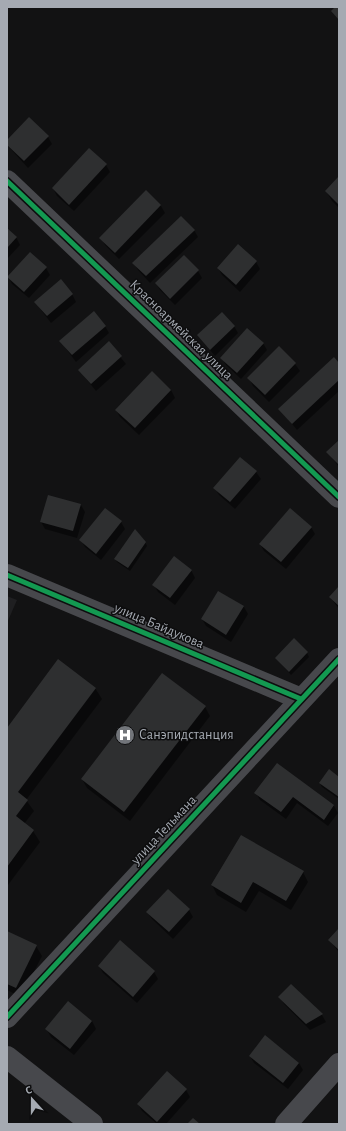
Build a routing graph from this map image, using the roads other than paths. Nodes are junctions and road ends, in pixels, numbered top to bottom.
1 (7, 181) edge
2 (339, 497) edge
3 (7, 574) edge
4 (339, 659) edge
5 (301, 699) junction
6 (7, 1017) edge
7 (7, 1057) edge
8 (339, 1064) edge
9 (92, 1124) edge
10 (286, 1124) edge

1 - 2 street, Красноармейская улица
3 - 5 street, улица Байдукова
4 - 5 street, улица Тельмана
5 - 6 street, улица Тельмана
7 - 9 street
8 - 10 street

